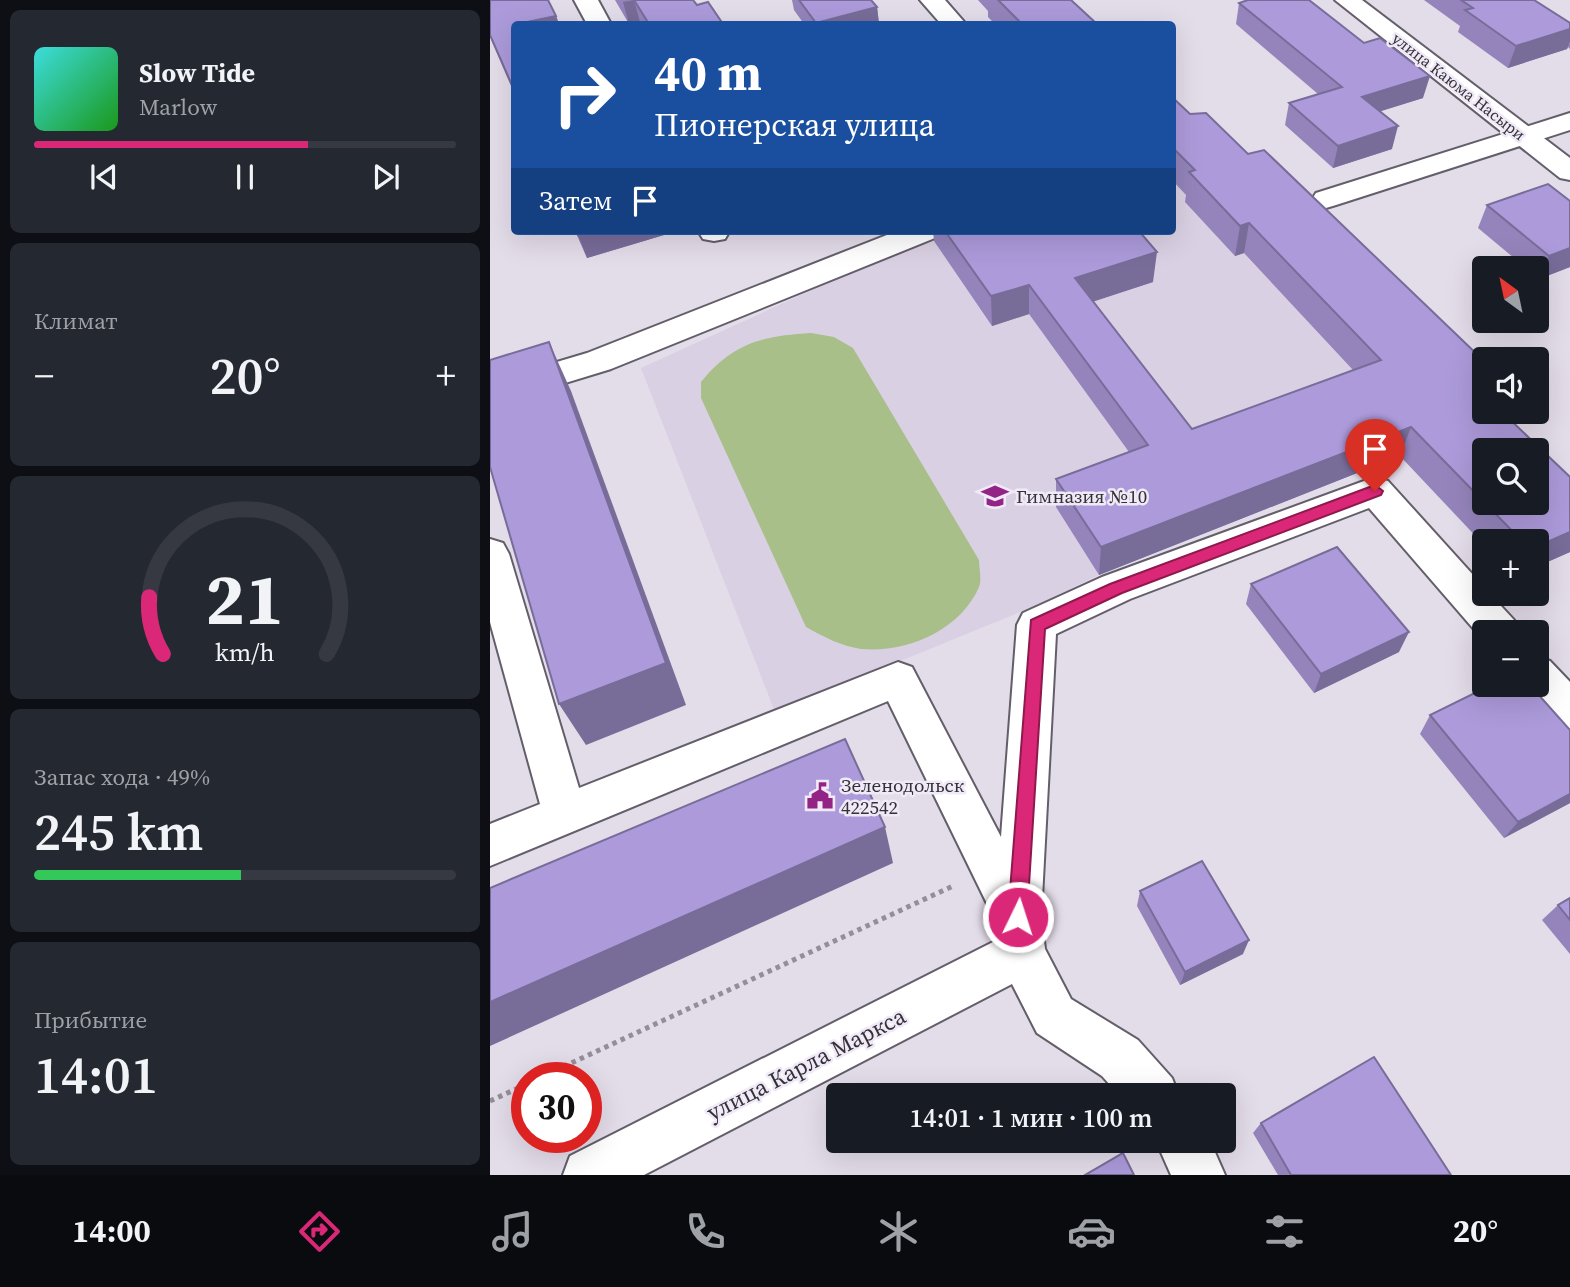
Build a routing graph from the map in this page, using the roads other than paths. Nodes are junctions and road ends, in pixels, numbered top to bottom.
1 (586, 0) edge
2 (932, 0) edge
3 (1347, 0) edge
4 (597, 21) edge
5 (951, 21) edge
6 (1570, 121) edge
7 (1523, 136) junction
8 (1570, 172) edge
9 (1326, 199) dead end
10 (914, 235) edge
11 (490, 394) edge
12 (490, 554) edge
13 (1489, 620) edge
14 (1549, 688) edge
15 (1570, 711) edge
16 (565, 814) junction
17 (490, 845) edge
18 (1020, 935) junction
19 (1142, 1083) edge
20 (1188, 1153) edge
21 (639, 1163) edge
22 (589, 1175) edge
23 (1199, 1175) edge

1 - 4 street
2 - 5 street
3 - 7 street, улица Каюма Насыри
6 - 7 street
7 - 8 street, улица Каюма Насыри
7 - 9 street
10 - 11 street
12 - 16 street
13 - 18 street
14 - 15 street
16 - 17 street
16 - 18 street
18 - 19 street
18 - 21 street, улица Карла Маркса
20 - 23 street
21 - 22 street, улица Карла Маркса

